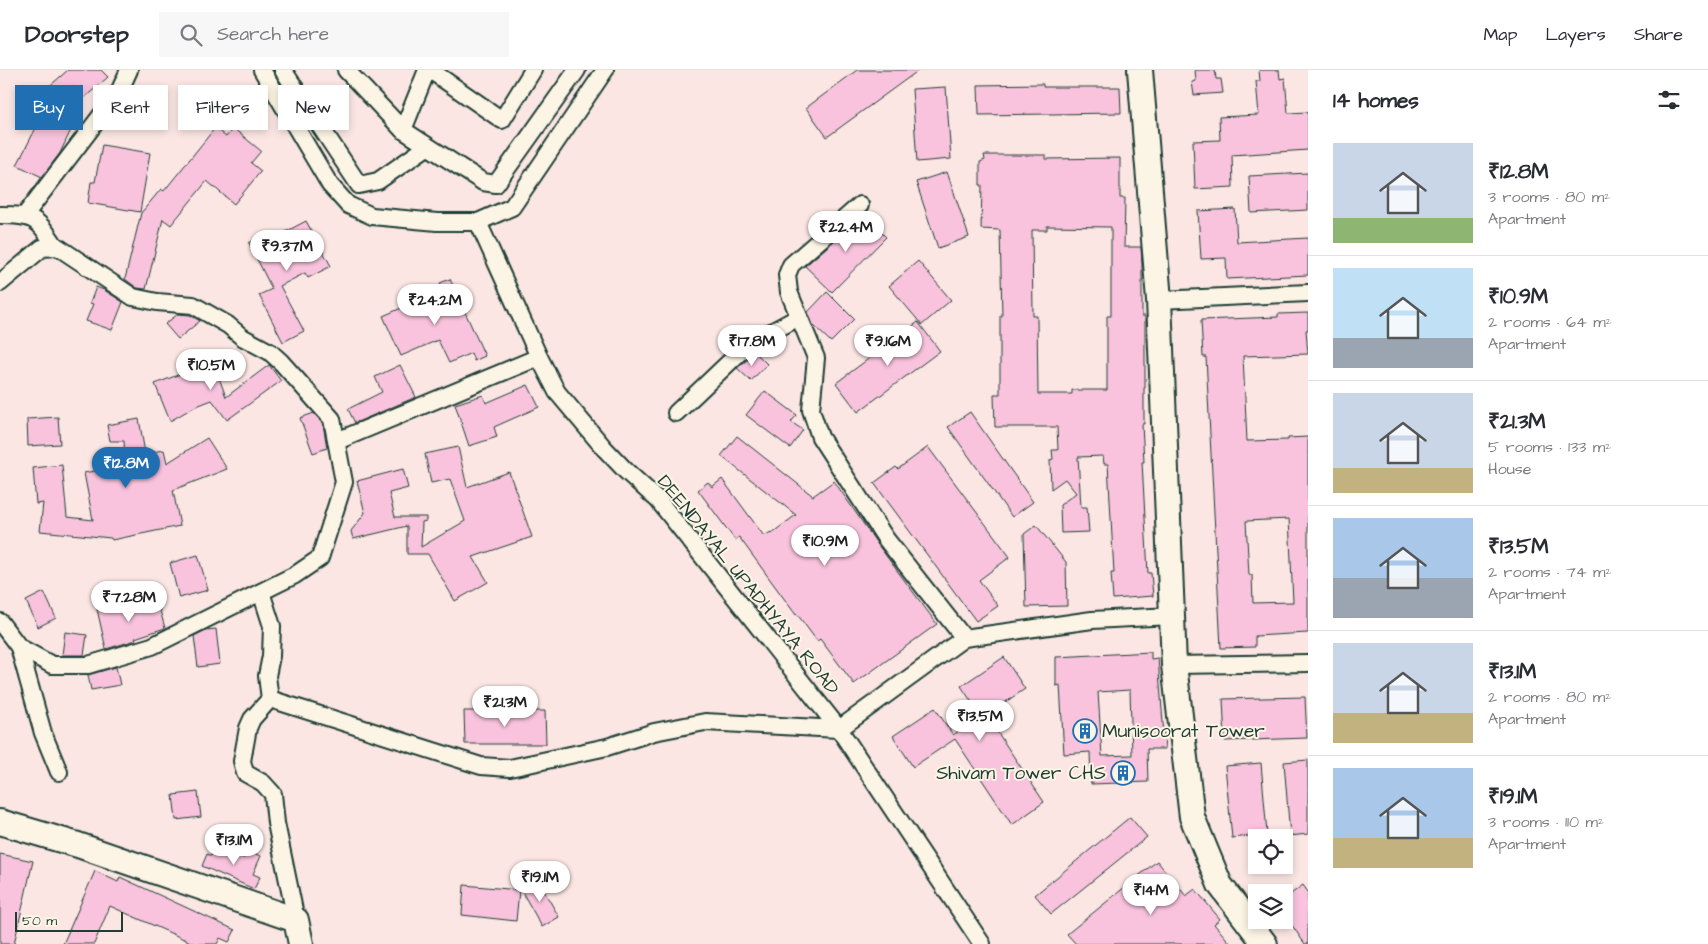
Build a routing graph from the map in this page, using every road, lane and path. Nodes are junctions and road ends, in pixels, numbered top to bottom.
1 (129, 70) edge
2 (262, 70) edge
3 (282, 70) edge
4 (346, 70) edge
5 (428, 70) edge
6 (533, 70) edge
7 (577, 70) edge
8 (605, 70) edge
9 (1140, 70) edge
10 (403, 130) junction
11 (427, 147) junction
12 (860, 205) dead end
13 (0, 215) edge
14 (25, 215) junction
15 (478, 222) junction
16 (56, 247) junction
17 (0, 283) edge
18 (1308, 293) edge
19 (1159, 300) junction
20 (799, 317) junction
21 (539, 357) junction
22 (676, 413) dead end
23 (337, 441) junction
24 (261, 592) junction
25 (1172, 616) junction
26 (0, 622) edge
27 (964, 638) junction
28 (19, 647) junction
29 (1308, 663) edge
30 (1174, 665) junction
31 (270, 699) junction
32 (838, 729) junction
33 (59, 772) dead end
34 (0, 822) edge
35 (296, 920) junction
36 (301, 944) edge
37 (982, 944) edge
38 (1264, 944) edge

1 - 14 street
2 - 15 street
3 - 11 street
4 - 10 street
5 - 6 street
5 - 10 street
7 - 11 street
8 - 15 street
9 - 19 street
10 - 11 street
12 - 20 street
13 - 14 street
14 - 16 street
15 - 21 street, DEENDAYAL UPADHYAYA ROAD
16 - 17 street
16 - 23 street
18 - 19 street
19 - 25 street
20 - 22 street
20 - 27 street
21 - 23 street
21 - 32 street, DEENDAYAL UPADHYAYA ROAD
23 - 24 street
24 - 28 street
24 - 31 street
25 - 27 street
25 - 30 street
26 - 28 street
27 - 32 street
28 - 33 street
29 - 30 street
30 - 38 street
31 - 32 street
31 - 35 street
32 - 37 street, DEENDAYAL UPADHYAYA ROAD
34 - 35 street
35 - 36 street

